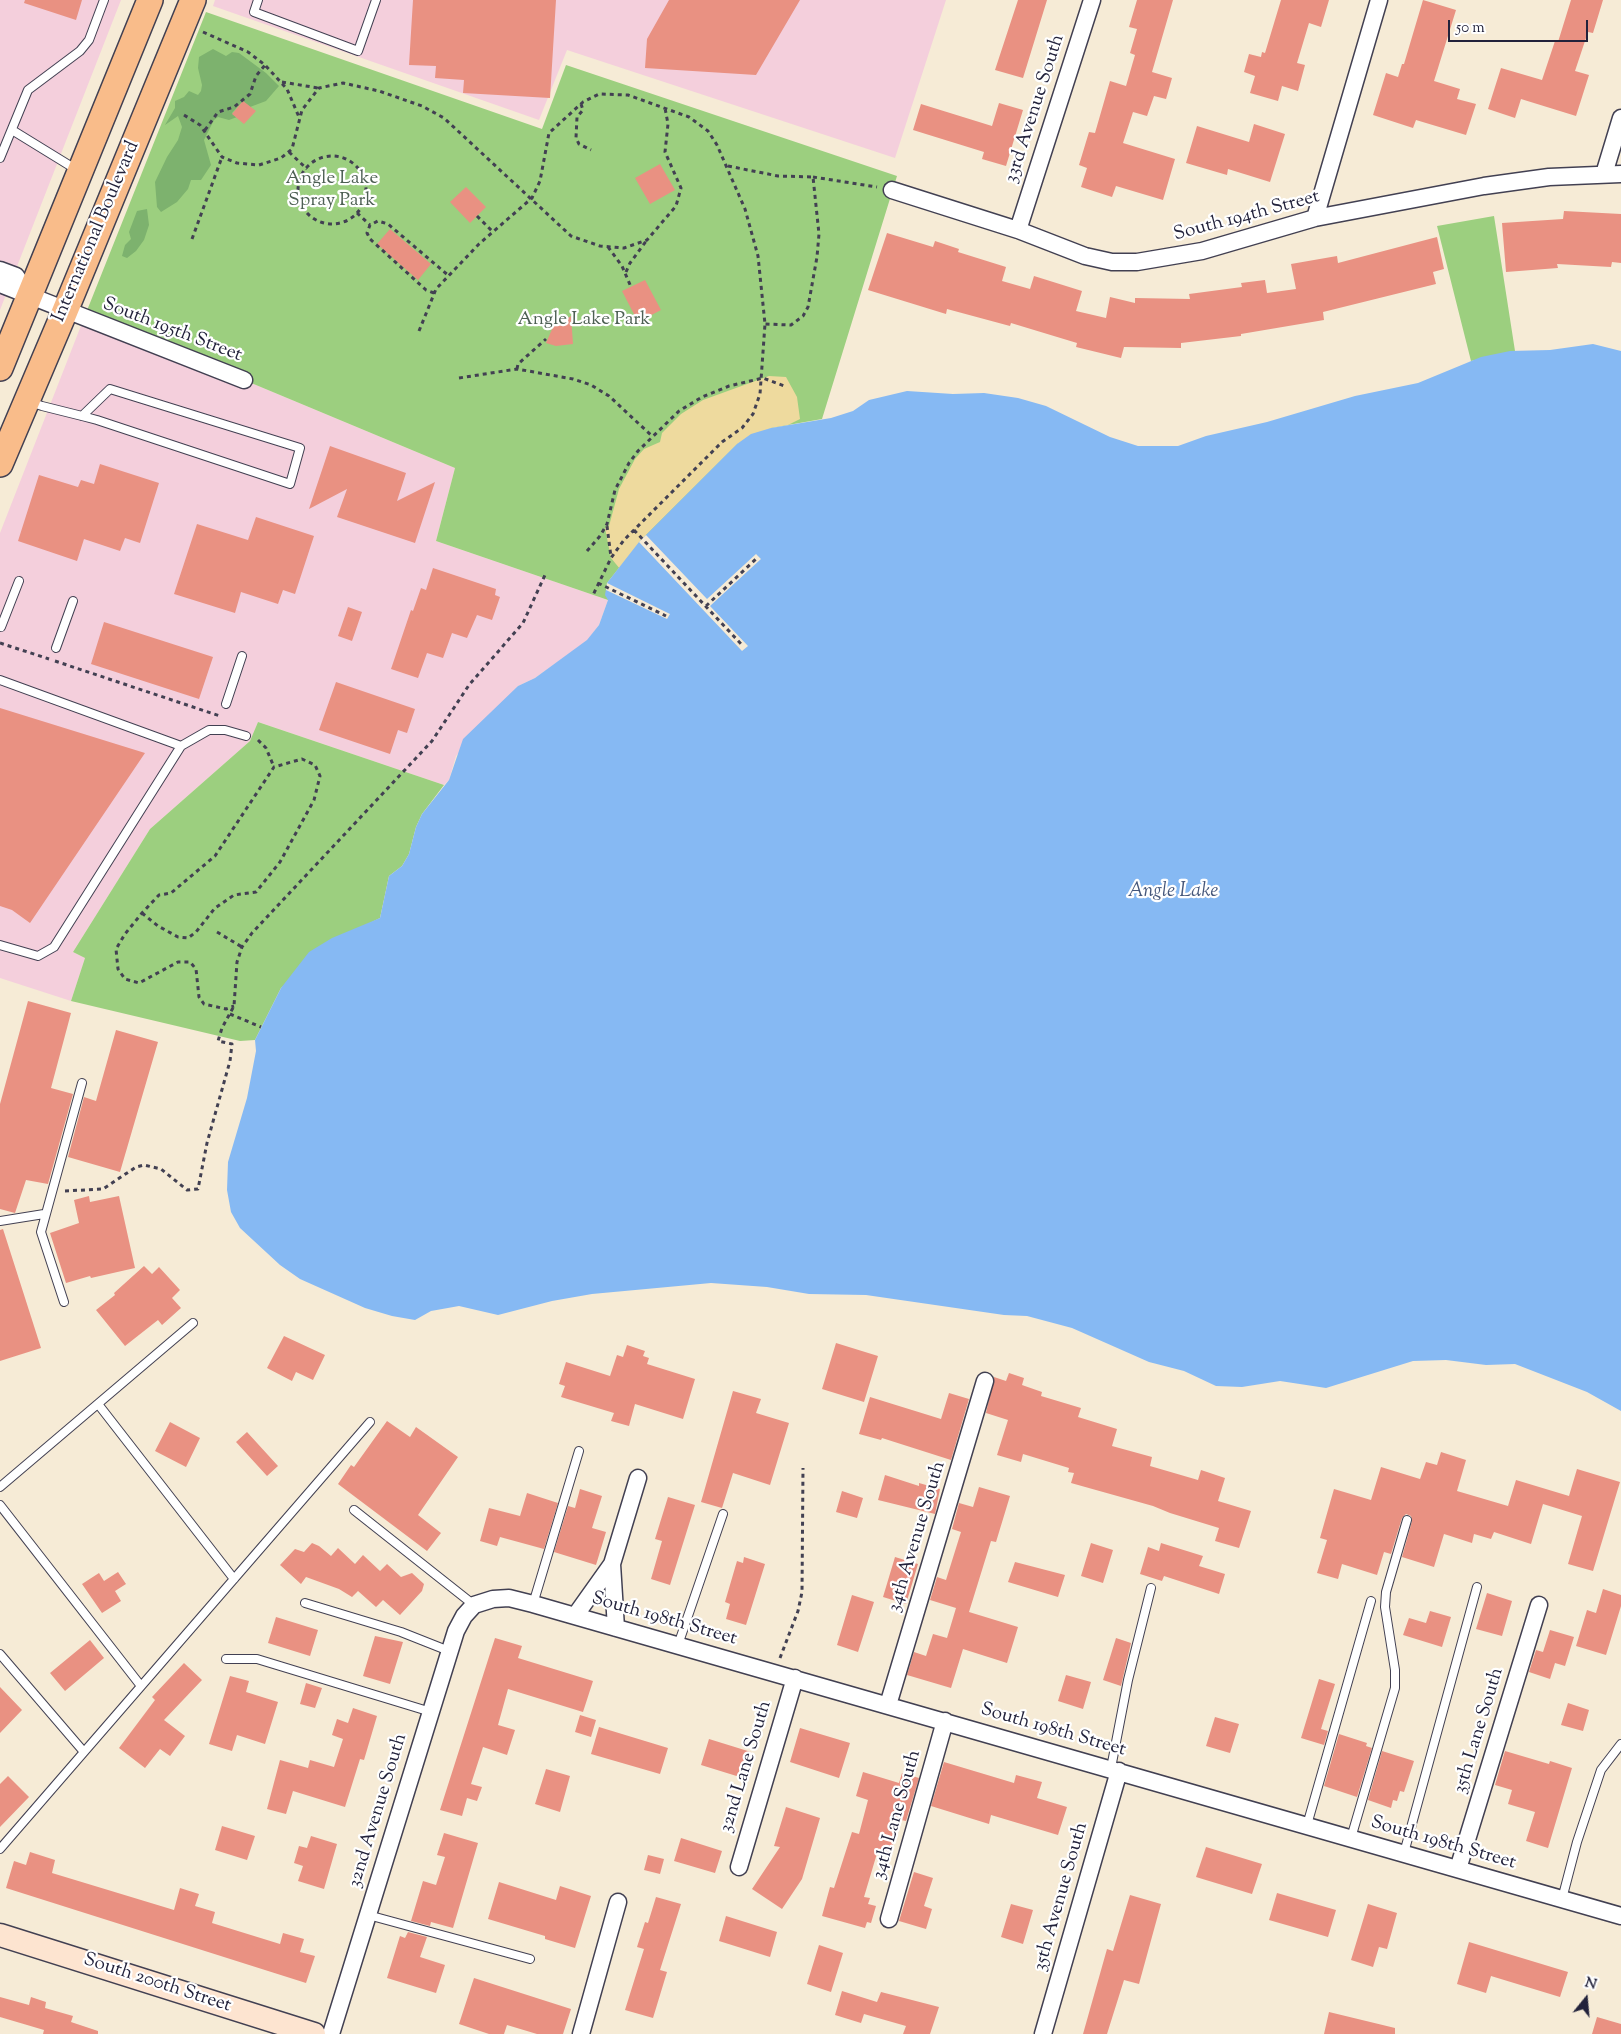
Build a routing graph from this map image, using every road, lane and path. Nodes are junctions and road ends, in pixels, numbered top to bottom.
1 (104, 0) edge
2 (150, 0) edge
3 (193, 0) edge
4 (258, 0) edge
5 (376, 0) edge
6 (1092, 0) edge
7 (1379, 0) edge
8 (183, 24) junction
9 (265, 65) junction
10 (282, 82) junction
11 (318, 88) junction
12 (580, 104) junction
13 (665, 108) junction
14 (184, 115) dead end
15 (299, 118) junction
16 (1621, 118) edge
17 (12, 130) junction
18 (204, 130) junction
19 (591, 150) dead end
20 (289, 152) junction
21 (222, 157) junction
22 (0, 158) edge
23 (728, 166) junction
24 (306, 169) junction
25 (80, 172) junction
26 (1604, 174) junction
27 (1621, 174) edge
28 (813, 176) junction
29 (892, 190) joint
30 (532, 198) junction
31 (357, 213) junction
32 (477, 216) dead end
33 (1315, 218) junction
34 (370, 226) junction
35 (1018, 230) junction
36 (493, 232) junction
37 (192, 240) dead end
38 (647, 240) junction
39 (608, 247) junction
40 (626, 273) junction
41 (1, 274) edge
42 (449, 276) junction
43 (631, 287) dead end
44 (434, 293) junction
45 (30, 297) junction
46 (65, 311) junction
47 (765, 324) junction
48 (420, 331) dead end
49 (546, 340) dead end
50 (0, 368) edge
51 (517, 369) junction
52 (459, 378) dead end
53 (763, 378) junction
54 (244, 380) dead end
55 (787, 388) dead end
56 (26, 401) junction
57 (82, 416) junction
58 (652, 436) junction
59 (0, 464) edge
60 (607, 524) junction
61 (634, 530) junction
62 (587, 551) dead end
63 (611, 557) junction
64 (757, 558) dead end
65 (545, 575) dead end
66 (18, 581) dead end
67 (598, 583) junction
68 (593, 595) dead end
69 (73, 601) dead end
70 (706, 606) junction
71 (666, 616) dead end
72 (1, 627) edge
73 (0, 643) edge
74 (743, 646) dead end
75 (56, 648) dead end
76 (242, 656) dead end
77 (0, 680) edge
78 (226, 704) dead end
79 (223, 717) dead end
80 (257, 734) dead end
81 (246, 736) dead end
82 (181, 746) junction
83 (274, 767) junction
84 (142, 913) junction
85 (218, 932) dead end
86 (0, 945) edge
87 (242, 947) junction
88 (234, 1006) junction
89 (230, 1014) junction
90 (261, 1027) dead end
91 (82, 1084) dead end
92 (52, 1192) junction
93 (44, 1214) junction
94 (0, 1221) edge
95 (64, 1302) dead end
96 (194, 1323) dead end
97 (985, 1381) dead end
98 (98, 1404) junction
99 (370, 1422) dead end
100 (579, 1451) dead end
101 (803, 1468) dead end
102 (638, 1478) dead end
103 (0, 1487) edge
104 (0, 1505) edge
105 (354, 1510) dead end
106 (722, 1514) dead end
107 (1407, 1520) dead end
108 (612, 1564) junction
109 (234, 1579) junction
110 (1477, 1587) dead end
111 (1151, 1588) dead end
112 (1371, 1600) dead end
113 (305, 1603) dead end
114 (533, 1604) junction
115 (474, 1605) junction
116 (1539, 1605) dead end
117 (575, 1616) junction
118 (616, 1628) junction
119 (678, 1645) junction
120 (449, 1651) junction
121 (0, 1654) edge
122 (226, 1659) dead end
123 (774, 1672) junction
124 (794, 1678) junction
125 (141, 1686) junction
126 (888, 1705) junction
127 (430, 1712) junction
128 (945, 1721) junction
129 (1621, 1744) edge
130 (84, 1752) junction
131 (1115, 1770) junction
132 (1307, 1825) junction
133 (1351, 1838) junction
134 (0, 1849) edge
135 (1404, 1853) junction
136 (739, 1867) dead end
137 (1458, 1869) junction
138 (1562, 1899) junction
139 (618, 1902) dead end
140 (368, 1915) junction
141 (1621, 1916) edge
142 (888, 1919) dead end
143 (0, 1935) edge
144 (530, 1958) dead end
145 (314, 2034) edge
146 (331, 2034) edge
147 (581, 2034) edge
148 (1043, 2034) edge

1 - 17 lane
2 - 25 main road, International Boulevard
3 - 8 main road, International Boulevard
4 - 5 lane
6 - 35 street, 33rd Avenue South
7 - 33 street
8 - 9 path
8 - 46 main road, International Boulevard
9 - 10 path
9 - 18 path
10 - 11 path
10 - 15 path
11 - 15 path
11 - 30 path
12 - 13 path
12 - 19 path
12 - 30 path
13 - 23 path
13 - 38 path
14 - 18 path
15 - 20 path
16 - 26 street
17 - 22 lane
17 - 25 lane
18 - 21 path
20 - 21 path
20 - 24 path
21 - 37 path
23 - 28 path
23 - 47 path
24 - 31 path
24 - 31 path
25 - 45 main road, International Boulevard
26 - 27 street, South 194th Street
26 - 33 street, South 194th Street
28 - 29 path
28 - 47 path
29 - 35 street, South 194th Street
30 - 36 path
30 - 39 path
31 - 34 path
32 - 36 path
33 - 35 street, South 194th Street
34 - 42 path
34 - 44 path
36 - 42 path
38 - 39 path
38 - 40 path
39 - 40 path
40 - 43 path
41 - 45 street
42 - 44 path
44 - 48 path
45 - 46 street, South 195th Street
45 - 50 main road, International Boulevard
46 - 54 street, South 195th Street
46 - 56 main road, International Boulevard
47 - 53 path
49 - 51 path
51 - 52 path
51 - 58 path
53 - 55 path
53 - 58 path
53 - 61 path
56 - 57 lane
56 - 59 main road, International Boulevard
57 - 57 lane
58 - 60 path
60 - 62 path
60 - 63 path
61 - 63 path
61 - 70 path
63 - 67 path
64 - 70 path
65 - 87 path
66 - 72 lane
67 - 68 path
67 - 71 path
69 - 75 lane
70 - 74 path
73 - 79 path
76 - 78 lane
77 - 82 lane
80 - 83 path
81 - 82 lane
82 - 86 lane
83 - 84 path
83 - 84 path
84 - 88 path
85 - 87 path
87 - 88 path
88 - 89 path
89 - 90 path
89 - 92 path
91 - 92 lane
92 - 93 lane
93 - 94 lane
93 - 95 lane
96 - 98 lane
97 - 126 street, 34th Avenue South
98 - 103 lane
98 - 109 lane
99 - 109 lane
100 - 114 lane
101 - 123 path
102 - 108 street
104 - 125 lane
105 - 115 lane
106 - 119 lane
107 - 133 lane
108 - 117 street
108 - 118 street
109 - 125 lane
110 - 135 lane
111 - 131 lane
112 - 132 lane
113 - 120 lane
114 - 115 street, South 198th Street
114 - 117 street, South 198th Street
115 - 120 street, 32nd Avenue South
116 - 137 street, 35th Lane South
117 - 118 street, South 198th Street
118 - 119 street, South 198th Street
119 - 123 street, South 198th Street
120 - 127 street, 32nd Avenue South
121 - 130 lane
122 - 127 lane
123 - 124 street, South 198th Street
124 - 126 street, South 198th Street
124 - 136 street, 32nd Lane South
125 - 130 lane
126 - 128 street, South 198th Street
127 - 140 street, 32nd Avenue South
128 - 131 street, South 198th Street
128 - 142 street, 34th Lane South
129 - 138 lane
130 - 134 lane
131 - 132 street, South 198th Street
131 - 148 street, 35th Avenue South
132 - 133 street, South 198th Street
133 - 135 street, South 198th Street
135 - 137 street, South 198th Street
137 - 138 street, South 198th Street
138 - 141 street, South 198th Street
139 - 147 street
140 - 144 lane
140 - 146 street, 32nd Avenue South
143 - 145 main road, South 200th Street

